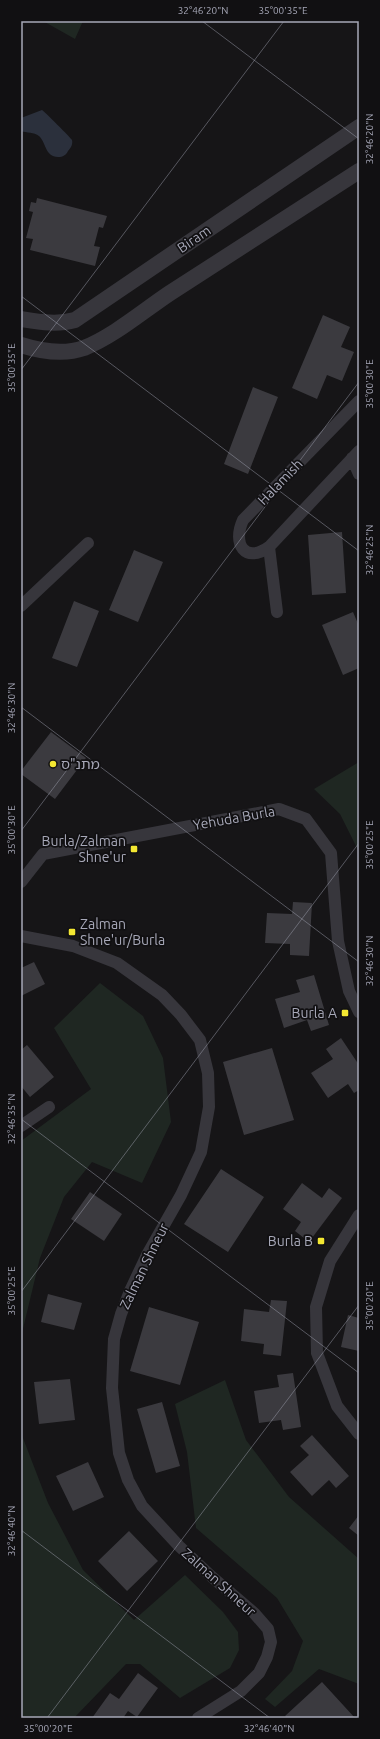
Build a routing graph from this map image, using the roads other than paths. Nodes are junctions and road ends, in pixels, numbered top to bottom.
1 (359, 127) edge
2 (359, 171) edge
3 (21, 319) edge
4 (21, 345) edge
5 (359, 401) edge
6 (356, 455) edge
7 (359, 474) edge
8 (88, 543) dead end
9 (269, 547) junction
10 (21, 606) edge
11 (277, 612) dead end
12 (21, 882) edge
13 (21, 936) edge
14 (359, 1012) edge
15 (49, 1107) dead end
16 (21, 1126) edge
17 (359, 1215) edge
18 (359, 1434) edge
19 (198, 1718) edge

1 - 3 street, Biram
2 - 4 street
5 - 9 street, Halamish
6 - 7 street
6 - 9 street
8 - 10 street
9 - 11 street
12 - 14 street, Yehuda Burla
13 - 19 street, Zalman Shneur
15 - 16 street
17 - 18 street

